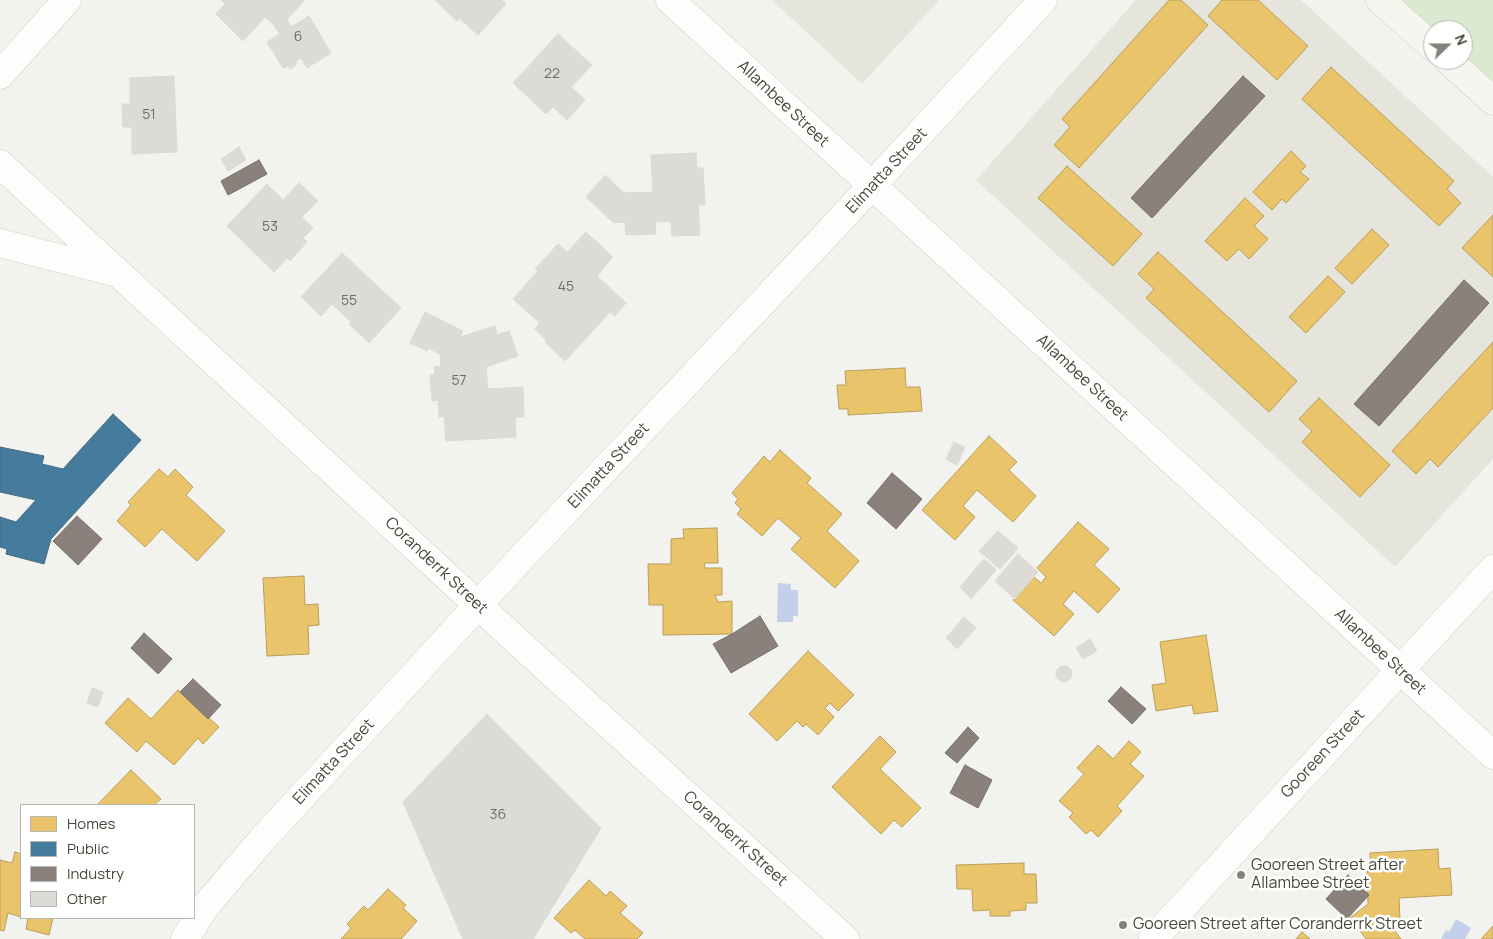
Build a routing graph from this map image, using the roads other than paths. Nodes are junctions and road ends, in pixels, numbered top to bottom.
1 (67, 0) edge
2 (670, 0) edge
3 (1043, 0) edge
4 (1380, 0) edge
5 (1423, 38) edge
6 (1459, 70) edge
7 (0, 75) edge
8 (1493, 100) edge
9 (0, 164) edge
10 (872, 186) junction
11 (0, 244) edge
12 (120, 274) junction
13 (1493, 569) edge
14 (478, 606) junction
15 (1400, 670) junction
16 (1493, 755) edge
17 (185, 939) edge
18 (845, 939) edge
19 (1153, 939) edge

1 - 7 street
2 - 10 street, Allambee Street
3 - 10 street, Elimatta Street
4 - 5 main road
6 - 8 main road
9 - 12 street
10 - 14 street, Elimatta Street
10 - 15 street, Allambee Street
11 - 12 street, Coranderrk Street
12 - 14 street, Coranderrk Street
13 - 15 street, Gooreen Street
14 - 17 street, Elimatta Street
14 - 18 street, Coranderrk Street
15 - 16 street, Allambee Street
15 - 19 street, Gooreen Street

